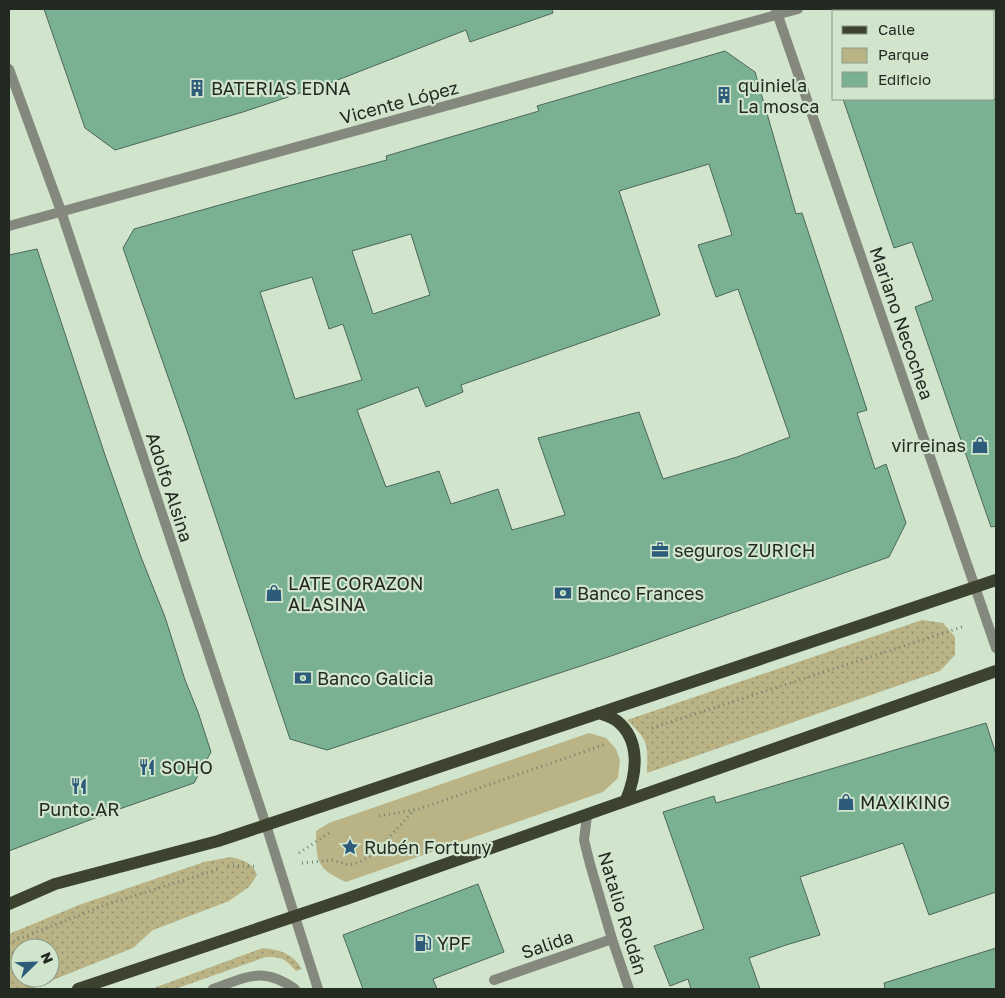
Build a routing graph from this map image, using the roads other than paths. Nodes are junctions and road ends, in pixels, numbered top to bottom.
1 (798, 9) edge
2 (777, 12) edge
3 (9, 69) edge
4 (60, 211) junction
5 (9, 226) edge
6 (996, 580) edge
7 (976, 587) junction
8 (996, 648) edge
9 (996, 671) edge
10 (599, 713) junction
11 (626, 800) junction
12 (587, 816) junction
13 (266, 825) junction
14 (9, 904) edge
15 (295, 917) junction
16 (612, 939) junction
17 (494, 980) dead end
18 (78, 989) edge
19 (213, 989) edge
20 (295, 989) edge
21 (318, 989) edge
22 (630, 989) edge

1 - 2 street, Vicente López
2 - 4 street, Vicente López
2 - 7 street, Mariano Necochea
3 - 4 street, Adolfo Alsina
4 - 5 street, Vicente López
4 - 13 street, Adolfo Alsina
6 - 7 main road
7 - 8 street, Mariano Necochea
7 - 10 main road
9 - 11 main road
10 - 11 main road
10 - 13 main road
11 - 12 main road
12 - 15 main road
12 - 16 street, Natalio Roldán
13 - 14 main road
13 - 15 street, Adolfo Alsina
15 - 18 main road
15 - 21 street, Adolfo Alsina
16 - 17 street, Salida
16 - 22 street, Natalio Roldán
19 - 20 street

